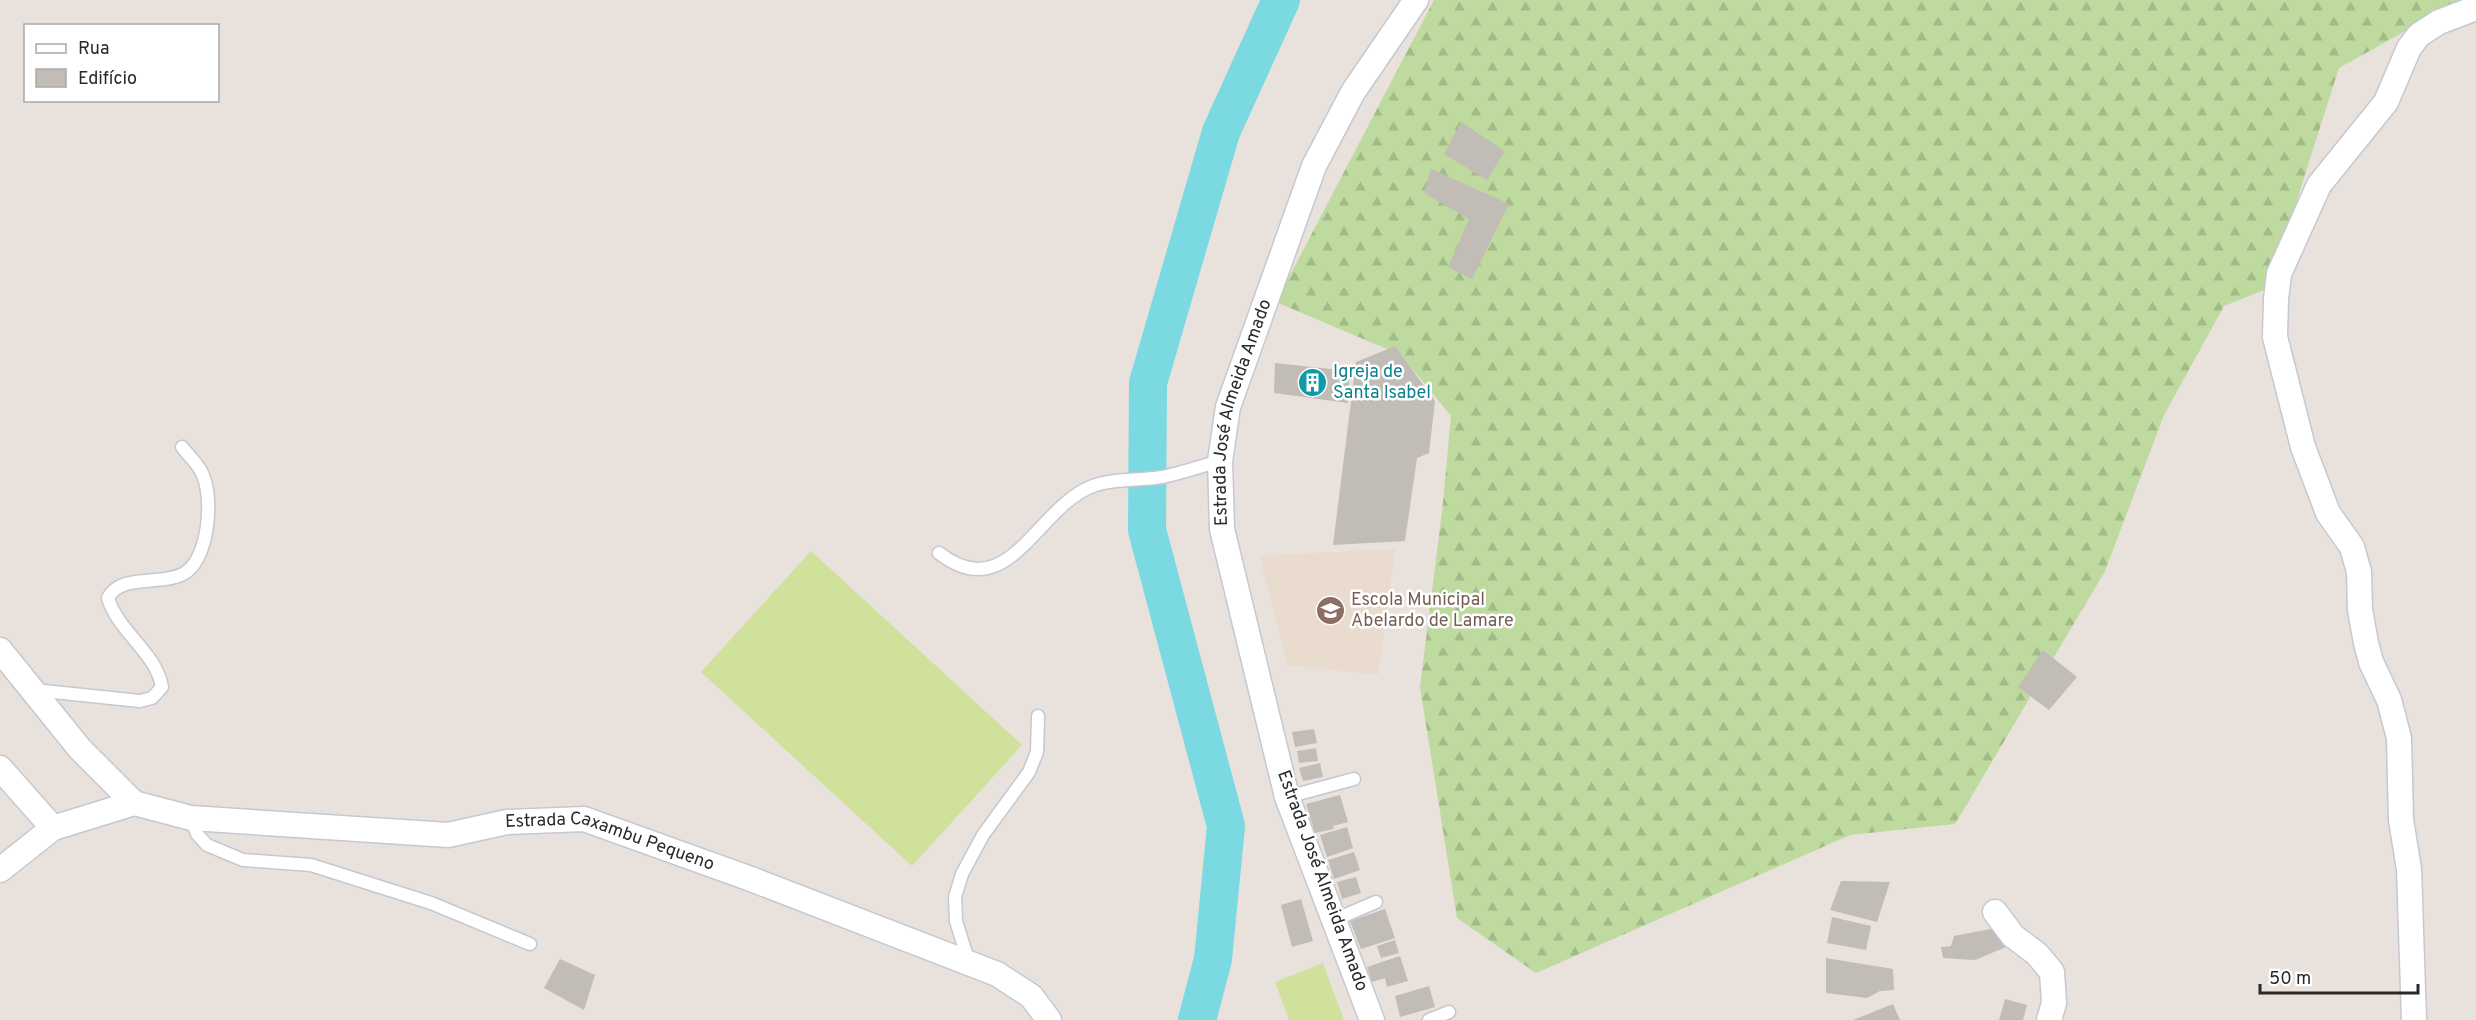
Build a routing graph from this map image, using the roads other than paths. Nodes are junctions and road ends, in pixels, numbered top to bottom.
1 (1416, 0) edge
2 (2476, 8) edge
3 (182, 447) dead end
4 (1220, 461) junction
5 (939, 553) dead end
6 (0, 650) edge
7 (32, 690) junction
8 (1038, 716) dead end
9 (0, 768) edge
10 (1354, 779) dead end
11 (1287, 797) junction
12 (134, 803) junction
13 (190, 818) junction
14 (53, 828) junction
15 (0, 870) edge
16 (1376, 902) dead end
17 (1995, 912) dead end
18 (1334, 920) junction
19 (530, 945) dead end
20 (969, 964) junction
21 (1449, 1012) dead end
22 (1050, 1020) edge
23 (1372, 1020) edge
24 (1430, 1020) edge
25 (2049, 1020) edge
26 (2415, 1020) edge

1 - 4 street, Estrada José Almeida Amado
2 - 26 street
3 - 7 lane
4 - 5 lane
4 - 11 street, Estrada José Almeida Amado
6 - 7 street
7 - 12 street
8 - 20 lane
9 - 14 street
10 - 11 lane
11 - 18 street, Estrada José Almeida Amado
12 - 13 street, Estrada Caxambu Pequeno
12 - 14 street
13 - 19 lane
13 - 20 street, Estrada Caxambu Pequeno
14 - 15 street
16 - 18 lane
17 - 25 street
18 - 23 street, Estrada José Almeida Amado
20 - 22 street, Estrada Caxambu Pequeno
21 - 24 lane

